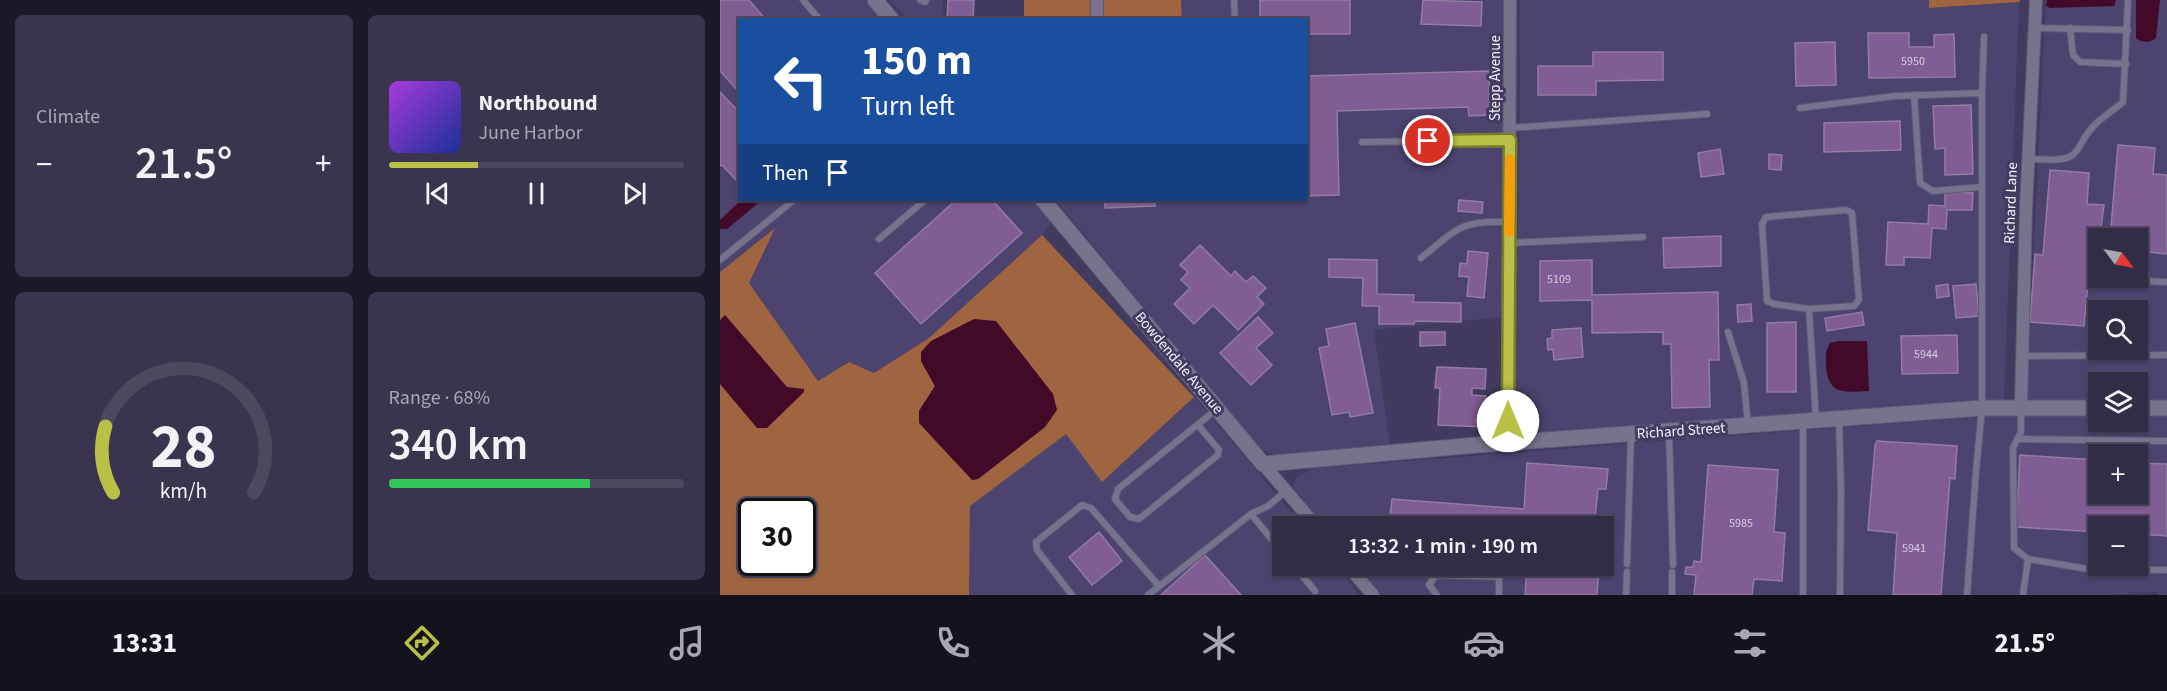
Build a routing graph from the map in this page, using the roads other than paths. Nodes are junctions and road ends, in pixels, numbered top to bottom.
1 (803, 0) edge
2 (875, 0) edge
3 (920, 0) edge
4 (926, 0) edge
5 (1097, 0) edge
6 (1234, 0) edge
7 (1510, 0) edge
8 (2036, 0) edge
9 (2128, 0) edge
10 (818, 18) edge
11 (889, 18) edge
12 (1097, 18) edge
13 (1235, 18) edge
14 (2035, 28) junction
15 (2070, 28) junction
16 (2128, 30) junction
17 (1984, 37) dead end
18 (2126, 64) junction
19 (1983, 93) junction
20 (1914, 95) junction
21 (1800, 108) dead end
22 (1707, 114) dead end
23 (1510, 134) junction
24 (1362, 142) dead end
25 (2028, 159) junction
26 (1983, 188) junction
27 (793, 201) edge
28 (924, 201) edge
29 (1044, 201) edge
30 (1509, 222) junction
31 (1642, 237) dead end
32 (879, 238) dead end
33 (1509, 243) junction
34 (1421, 258) dead end
35 (720, 260) edge
36 (2148, 281) edge
37 (2167, 282) edge
38 (1809, 309) junction
39 (1728, 332) dead end
40 (2167, 355) edge
41 (2022, 356) junction
42 (2021, 407) junction
43 (1217, 408) junction
44 (1982, 408) junction
45 (2088, 408) edge
46 (2148, 408) edge
47 (2167, 408) edge
48 (1839, 418) junction
49 (1810, 421) junction
50 (1198, 425) junction
51 (1748, 426) junction
52 (1669, 432) junction
53 (1631, 435) junction
54 (2017, 439) junction
55 (2167, 441) edge
56 (1508, 444) junction
57 (1263, 464) junction
58 (1286, 491) junction
59 (1251, 514) junction
60 (1307, 516) edge
61 (1272, 540) edge
62 (2028, 559) junction
63 (2167, 570) edge
64 (1302, 576) edge
65 (1356, 576) edge
66 (1159, 586) junction
67 (1315, 591) dead end
68 (1072, 595) edge
69 (1148, 595) edge
70 (1372, 595) edge
71 (1437, 595) edge
72 (1499, 595) edge
73 (1626, 595) edge
74 (1672, 595) edge
75 (1803, 595) edge
76 (1840, 595) edge
77 (1967, 595) edge
78 (2023, 595) edge

1 - 10 lane
2 - 11 street
3 - 4 lane
5 - 12 street
6 - 13 lane
7 - 23 street, Stepp Avenue
8 - 14 street, Richard Lane
9 - 16 lane
14 - 15 lane
14 - 25 street, Richard Lane
15 - 16 lane
15 - 18 lane
16 - 18 lane
17 - 19 lane
18 - 25 lane
19 - 20 lane
19 - 26 lane
20 - 21 lane
20 - 26 lane
22 - 23 lane
23 - 24 lane
23 - 30 street, Stepp Avenue
25 - 41 street, Richard Lane
26 - 44 lane
27 - 35 lane
28 - 32 lane
29 - 43 street, Bowdendale Avenue
30 - 33 street, Stepp Avenue
30 - 34 lane
31 - 33 lane
33 - 56 street, Stepp Avenue
36 - 37 lane
38 - 38 lane
38 - 49 lane
39 - 51 lane
40 - 41 lane
41 - 42 street, Richard Lane
42 - 44 street, Richard Street
42 - 45 street, Richard Street
42 - 54 lane
43 - 50 lane
43 - 57 street, Bowdendale Avenue
44 - 48 street, Richard Street
44 - 77 lane
46 - 47 street
48 - 49 street, Richard Street
48 - 76 lane
49 - 51 street, Richard Street
49 - 75 lane
50 - 50 lane
51 - 52 street, Richard Street
52 - 53 street, Richard Street
52 - 74 lane
53 - 56 street, Richard Street
53 - 73 lane
54 - 55 lane
54 - 62 lane
56 - 57 street, Richard Street
57 - 58 street, Bowdendale Avenue
58 - 59 lane
58 - 60 street, Bowdendale Avenue
59 - 61 lane
59 - 66 lane
62 - 63 lane
62 - 78 lane
64 - 67 lane
65 - 70 street
66 - 68 lane
66 - 69 lane
71 - 72 lane

